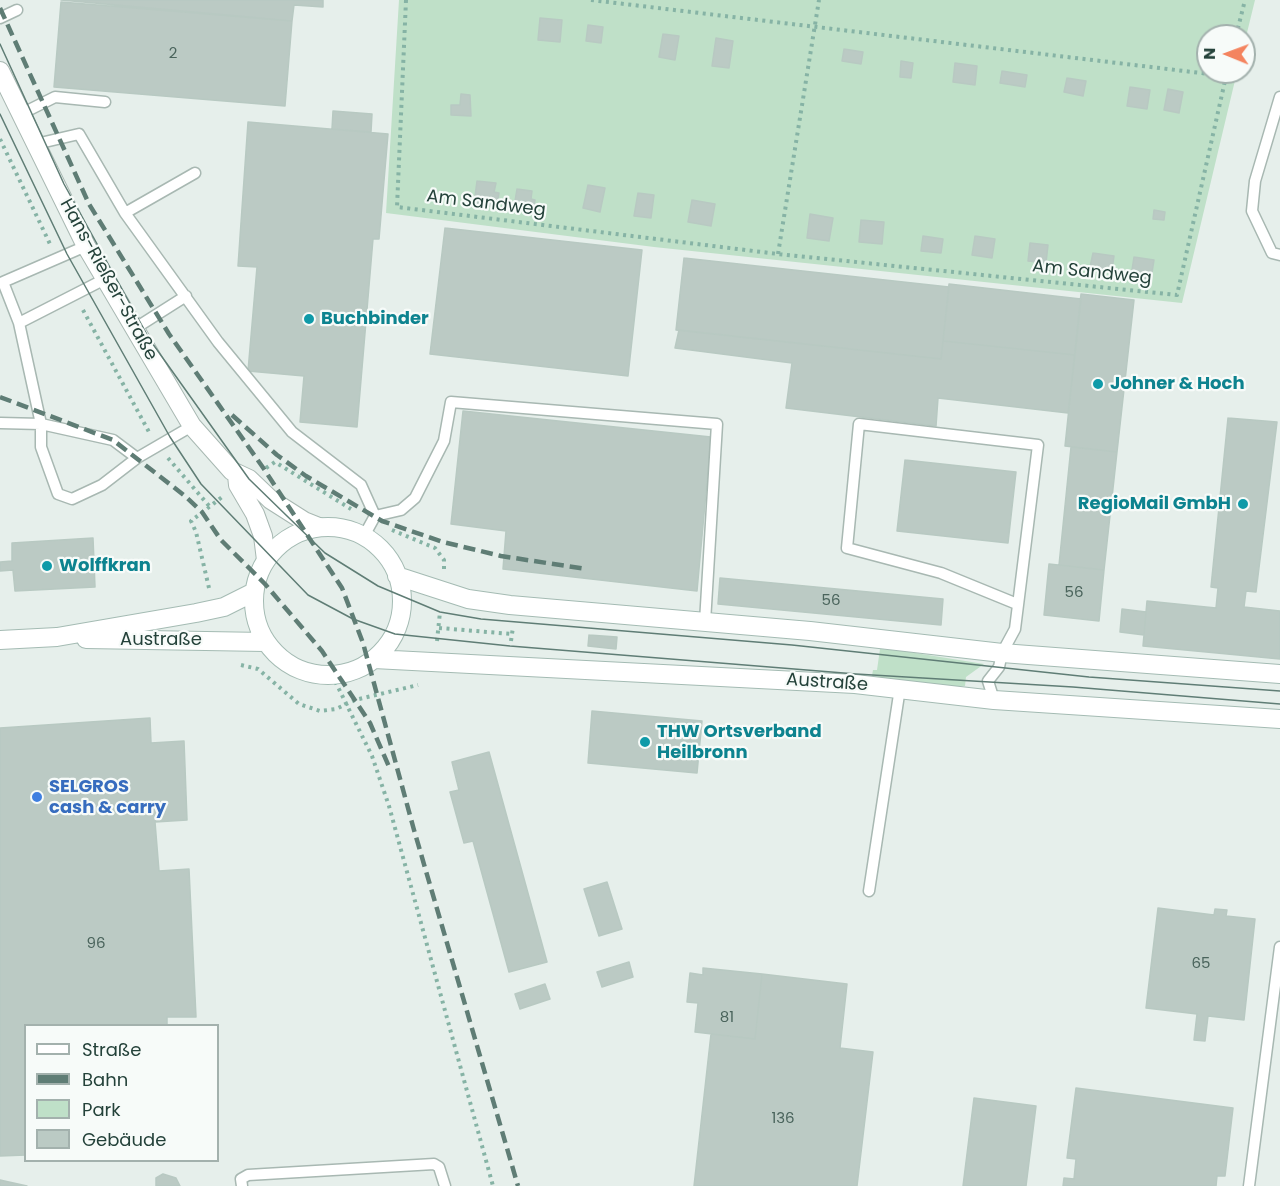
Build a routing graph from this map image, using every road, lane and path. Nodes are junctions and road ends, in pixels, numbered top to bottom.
1 (406, 0) edge
2 (591, 0) edge
3 (819, 0) edge
4 (1245, 0) edge
5 (17, 10) dead end
6 (0, 18) edge
7 (1239, 24) edge
8 (815, 29) junction
9 (0, 71) edge
10 (1196, 71) edge
11 (1225, 84) edge
12 (1280, 97) edge
13 (105, 102) dead end
14 (21, 114) junction
15 (0, 139) edge
16 (36, 144) junction
17 (195, 172) dead end
18 (125, 213) junction
19 (86, 246) junction
20 (778, 254) junction
21 (1280, 255) edge
22 (57, 258) junction
23 (2, 277) edge
24 (105, 279) junction
25 (75, 294) junction
26 (186, 296) junction
27 (20, 323) junction
28 (134, 329) junction
29 (0, 423) edge
30 (41, 424) junction
31 (192, 426) junction
32 (157, 445) junction
33 (137, 458) junction
34 (237, 475) junction
35 (210, 507) dead end
36 (375, 516) junction
37 (319, 527) junction
38 (364, 536) junction
39 (266, 560) junction
40 (397, 576) junction
41 (254, 592) junction
42 (1017, 604) junction
43 (705, 622) junction
44 (513, 627) dead end
45 (439, 628) dead end
46 (512, 634) junction
47 (57, 637) junction
48 (0, 640) edge
49 (511, 640) dead end
50 (265, 642) junction
51 (1002, 653) junction
52 (374, 659) junction
53 (1280, 674) edge
54 (332, 675) junction
55 (900, 688) junction
56 (994, 700) junction
57 (1280, 719) edge
58 (869, 891) dead end
59 (1280, 947) edge
60 (1279, 969) edge
61 (242, 1186) edge
62 (445, 1186) edge
63 (493, 1186) edge
64 (1250, 1186) edge

1 - 20 path, Am Sandweg
2 - 8 path
3 - 8 path
4 - 7 path
5 - 6 lane
8 - 10 path
8 - 20 path
9 - 14 main road, Hans-Rießer-Straße
11 - 20 path, Am Sandweg
12 - 21 lane
13 - 14 lane
14 - 16 main road, Hans-Rießer-Straße
15 - 22 path
16 - 18 lane
16 - 19 main road, Hans-Rießer-Straße
17 - 18 lane
18 - 26 lane
19 - 22 lane
19 - 24 main road, Hans-Rießer-Straße
22 - 23 lane
23 - 27 lane
24 - 25 lane
24 - 28 main road, Hans-Rießer-Straße
25 - 27 lane
25 - 32 path
26 - 28 lane
26 - 36 lane
27 - 30 lane
28 - 31 main road, Hans-Rießer-Straße
29 - 30 lane
30 - 33 lane
30 - 33 lane
31 - 32 lane
31 - 34 main road, Hans-Rießer-Straße
32 - 33 lane
32 - 35 path
34 - 37 main road, Hans-Rießer-Straße
34 - 39 main road, Hans-Rießer-Straße
36 - 38 lane
36 - 43 lane
37 - 38 main road, Austraße
37 - 39 main road, Austraße
38 - 40 main road, Austraße
39 - 41 main road, Austraße
40 - 43 main road
40 - 52 main road, Austraße
41 - 47 main road, Austraße
41 - 50 main road, Austraße
42 - 42 lane
42 - 51 lane
43 - 51 main road
44 - 46 path
45 - 46 path
46 - 49 path
47 - 48 main road, Austraße
47 - 50 main road, Austraße
50 - 54 main road, Austraße
51 - 53 main road
51 - 56 lane
52 - 54 main road, Austraße
52 - 55 main road, Austraße
54 - 63 path
55 - 56 main road, Austraße
55 - 58 lane
56 - 57 main road, Austraße
59 - 60 lane
60 - 64 lane
61 - 62 lane

